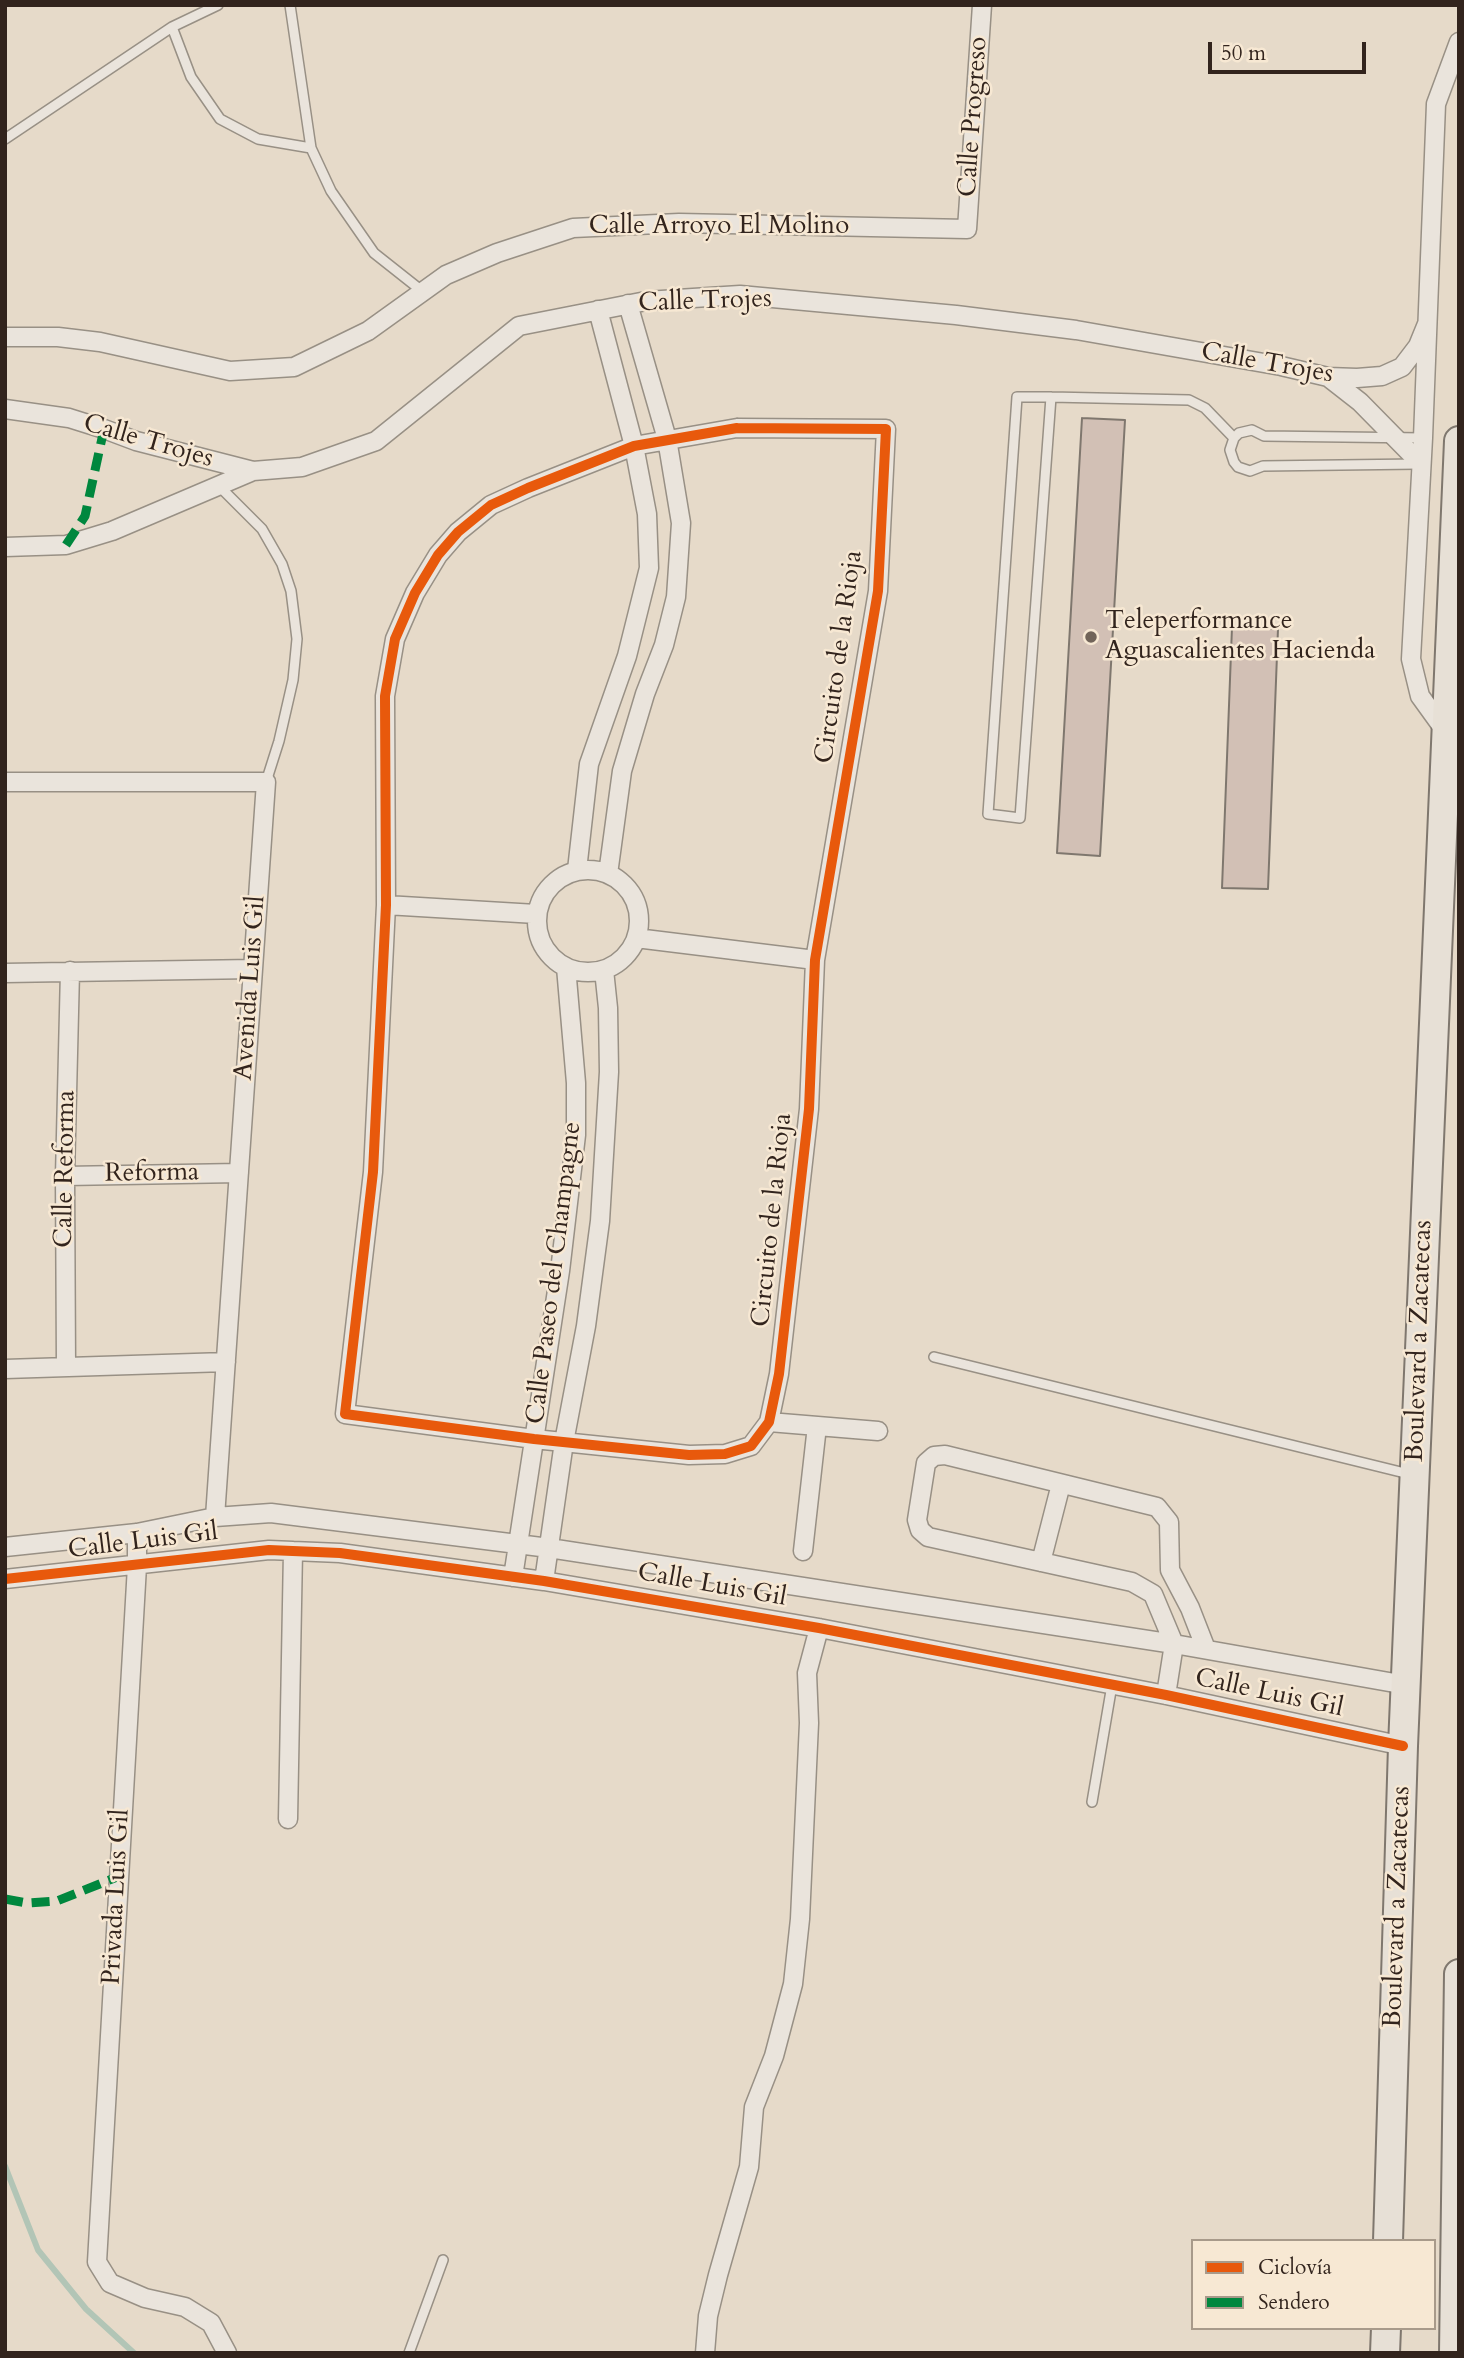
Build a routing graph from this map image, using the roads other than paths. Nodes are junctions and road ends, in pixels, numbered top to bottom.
1 (218, 5) edge
2 (290, 5) edge
3 (982, 5) edge
4 (172, 27) junction
5 (1459, 42) edge
6 (5, 139) edge
7 (311, 148) junction
8 (967, 229) joint
9 (422, 291) junction
10 (628, 304) junction
11 (598, 310) junction
12 (1427, 324) junction
13 (5, 337) edge
14 (1328, 377) junction
15 (1051, 397) junction
16 (5, 409) edge
17 (1234, 438) junction
18 (1423, 438) junction
19 (667, 439) junction
20 (1396, 439) junction
21 (1459, 441) edge
22 (634, 446) junction
23 (1421, 464) junction
24 (253, 471) junction
25 (220, 487) junction
26 (5, 547) edge
27 (1446, 732) junction
28 (5, 782) edge
29 (266, 782) junction
30 (577, 870) junction
31 (608, 874) junction
32 (386, 905) junction
33 (536, 914) junction
34 (636, 938) junction
35 (815, 960) junction
36 (566, 968) junction
37 (253, 969) junction
38 (604, 970) junction
39 (69, 971) junction
40 (5, 973) edge
41 (239, 1173) junction
42 (65, 1176) junction
43 (934, 1357) dead end
44 (226, 1362) junction
45 (66, 1367) junction
46 (5, 1369) edge
47 (769, 1422) junction
48 (817, 1426) junction
49 (878, 1431) dead end
50 (534, 1439) junction
51 (564, 1442) junction
52 (1414, 1476) junction
53 (1061, 1484) junction
54 (215, 1517) junction
55 (137, 1533) junction
56 (519, 1544) junction
57 (5, 1548) edge
58 (549, 1548) junction
59 (293, 1551) junction
60 (803, 1551) dead end
61 (1041, 1562) junction
62 (137, 1566) junction
63 (513, 1577) junction
64 (5, 1579) edge
65 (544, 1581) junction
66 (819, 1628) junction
67 (1174, 1644) junction
68 (1206, 1649) junction
69 (1112, 1685) junction
70 (1405, 1685) junction
71 (1166, 1695) junction
72 (1403, 1746) junction
73 (1091, 1802) dead end
74 (288, 1819) dead end
75 (1459, 1974) edge
76 (1459, 1986) edge
77 (1388, 2239) edge
78 (443, 2260) dead end
79 (1385, 2330) edge
80 (1456, 2335) edge
81 (227, 2353) edge
82 (409, 2353) edge
83 (705, 2353) edge
84 (1385, 2353) edge

1 - 4 lane
2 - 7 lane
3 - 8 street, Calle Progreso
4 - 6 lane
4 - 7 lane
5 - 12 street
7 - 9 lane
8 - 9 street, Calle Arroyo El Molino
9 - 13 street, Calle Arroyo El Molino
10 - 11 street, Calle Trojes
10 - 14 street, Calle Trojes
10 - 19 street
11 - 22 street
11 - 24 street, Calle Trojes
12 - 14 street, Calle Trojes
12 - 18 street
14 - 20 street
15 - 15 lane
15 - 17 lane
16 - 24 street, Calle Trojes
17 - 20 lane
17 - 23 lane
18 - 20 lane
18 - 23 street
19 - 22 street, Circuito de la Rioja
19 - 31 street
19 - 35 street, Circuito de la Rioja
20 - 23 street
21 - 27 main road, Boulevard a Zacatecas
22 - 30 street
22 - 32 street, Circuito de la Rioja
23 - 27 street
24 - 25 street
25 - 26 street
25 - 29 lane, Avenida Luis Gil
27 - 52 main road, Boulevard a Zacatecas
28 - 29 street
29 - 37 street, Avenida Luis Gil
30 - 31 street
30 - 33 street
31 - 34 street
32 - 33 street
32 - 50 street, Circuito de la Rioja
33 - 36 street
34 - 35 street
34 - 38 street
35 - 47 street, Circuito de la Rioja
36 - 38 street
36 - 50 street, Calle Paseo del Champagne
37 - 39 street
37 - 41 street, Avenida Luis Gil
38 - 51 street, Calle Paseo del Champagne
39 - 40 street
39 - 42 street, Calle Reforma
41 - 42 street, Reforma
41 - 44 street, Avenida Luis Gil
42 - 45 street, Calle Reforma
43 - 52 lane
44 - 45 street
44 - 54 street, Avenida Luis Gil
45 - 46 street
47 - 48 street
47 - 51 street, Circuito de la Rioja
48 - 49 street
48 - 60 street
50 - 51 street, Circuito de la Rioja
50 - 56 street, Calle Paseo del Champagne
51 - 58 street, Calle Paseo del Champagne
52 - 70 main road, Boulevard a Zacatecas
53 - 61 street
53 - 61 street
53 - 68 street
54 - 55 street, Calle Luis Gil
54 - 56 street, Calle Luis Gil
55 - 57 street, Calle Luis Gil
55 - 62 street, Privada Luis Gil
56 - 58 street, Calle Luis Gil
56 - 63 street, Calle Paseo del Champagne
58 - 65 street, Calle Paseo del Champagne
58 - 67 street, Calle Luis Gil
59 - 62 street, Calle Luis Gil
59 - 63 street, Calle Luis Gil
59 - 74 street
61 - 67 street
62 - 64 street, Calle Luis Gil
62 - 81 street, Privada Luis Gil
63 - 65 street, Calle Luis Gil
65 - 66 street, Calle Luis Gil
66 - 69 street, Calle Luis Gil
66 - 83 street
67 - 68 street, Calle Luis Gil
67 - 71 street
68 - 70 street, Calle Luis Gil
69 - 71 street, Calle Luis Gil
69 - 73 lane
70 - 72 main road, Boulevard a Zacatecas
71 - 72 street, Calle Luis Gil
72 - 77 main road, Boulevard a Zacatecas
75 - 76 main road
76 - 80 main road
78 - 82 lane
79 - 84 main road

